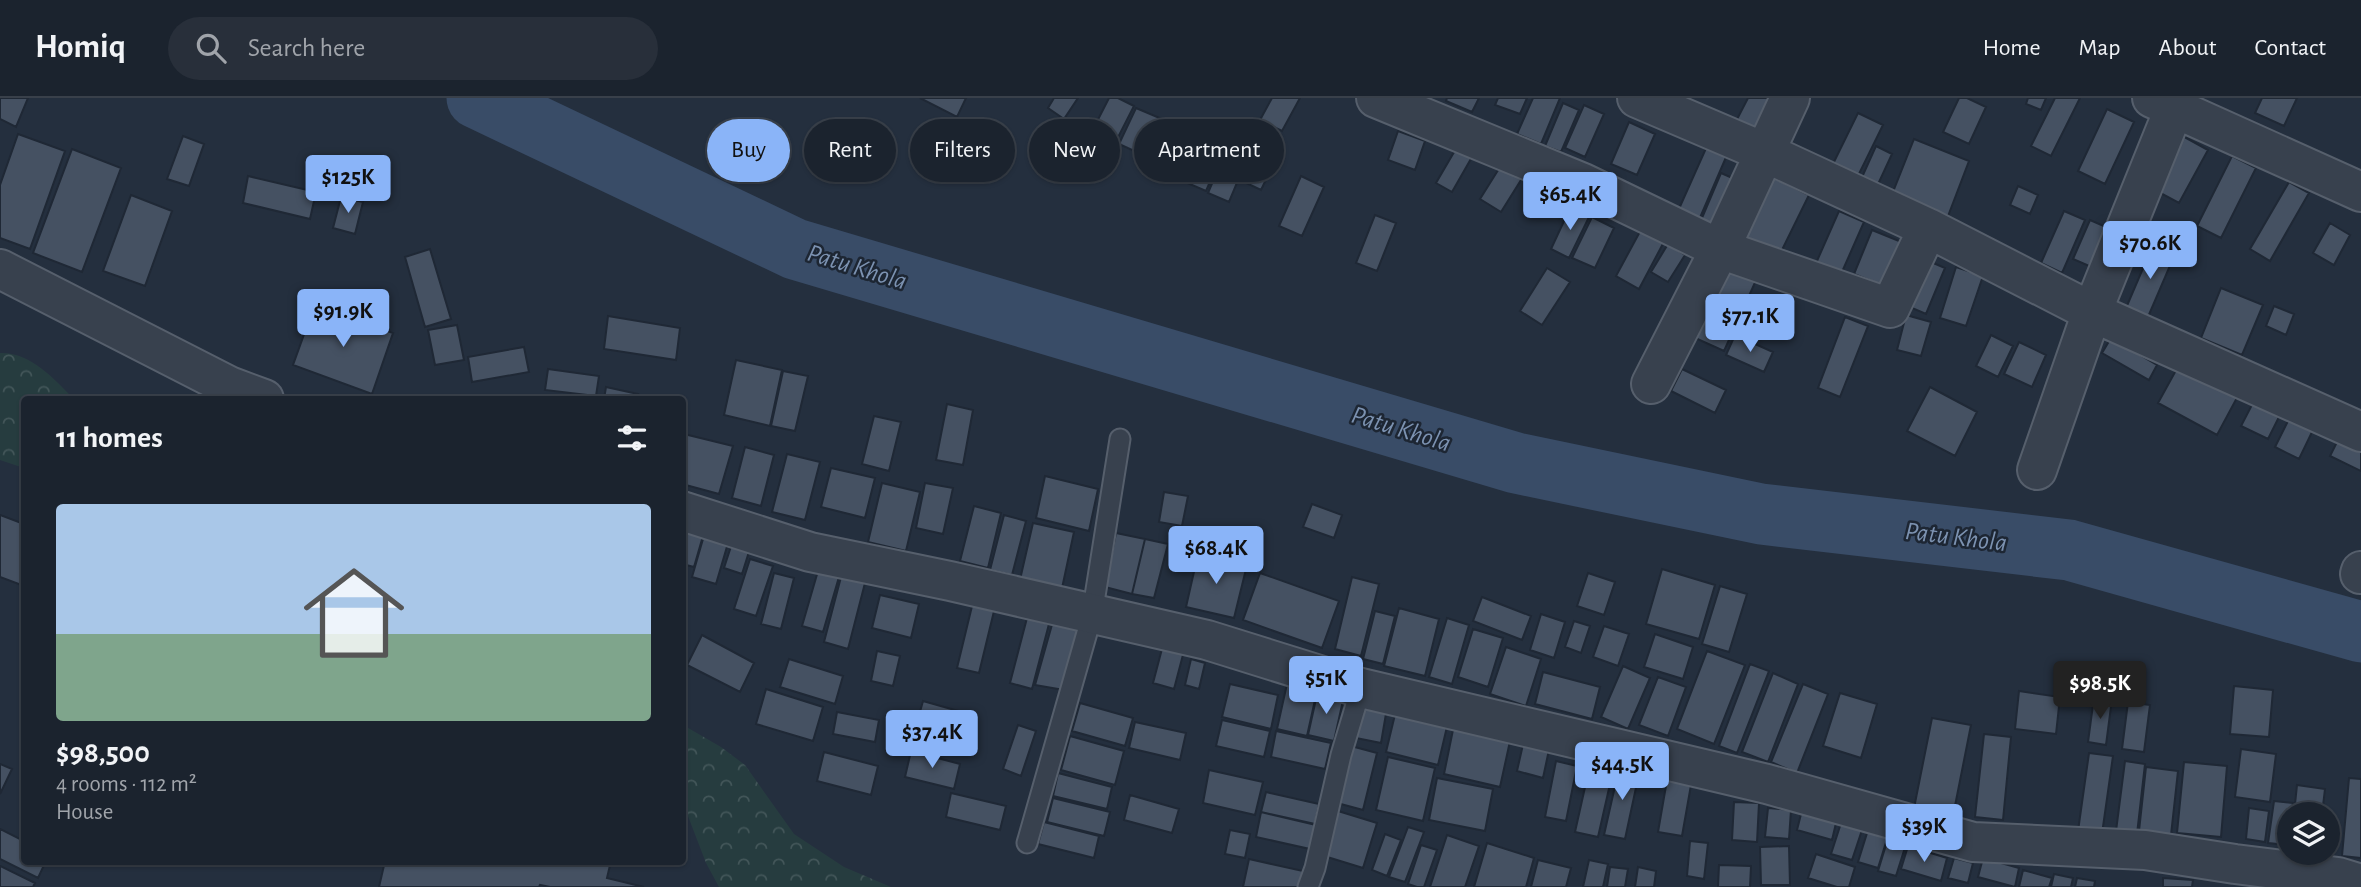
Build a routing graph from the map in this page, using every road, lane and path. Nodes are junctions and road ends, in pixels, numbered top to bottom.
1 (1376, 98) edge
2 (1637, 98) edge
3 (1790, 98) edge
4 (2163, 103) edge
5 (1766, 153) junction
6 (2361, 192) edge
7 (1928, 228) junction
8 (1720, 249) junction
9 (0, 269) edge
10 (2092, 312) junction
11 (1651, 383) dead end
12 (256, 396) edge
13 (2361, 432) edge
14 (1120, 439) dead end
15 (2038, 470) dead end
16 (686, 512) edge
17 (1092, 615) junction
18 (1361, 688) junction
19 (1027, 843) dead end
20 (2361, 884) edge
21 (1308, 887) edge

1 - 8 street
2 - 5 street
3 - 5 street
4 - 6 street
4 - 10 street
5 - 7 street
5 - 8 street
7 - 8 street
7 - 10 street
8 - 11 street
9 - 12 street
10 - 13 street
10 - 15 street
14 - 17 lane
16 - 17 street
17 - 18 street
17 - 19 lane
18 - 20 street
18 - 21 lane

